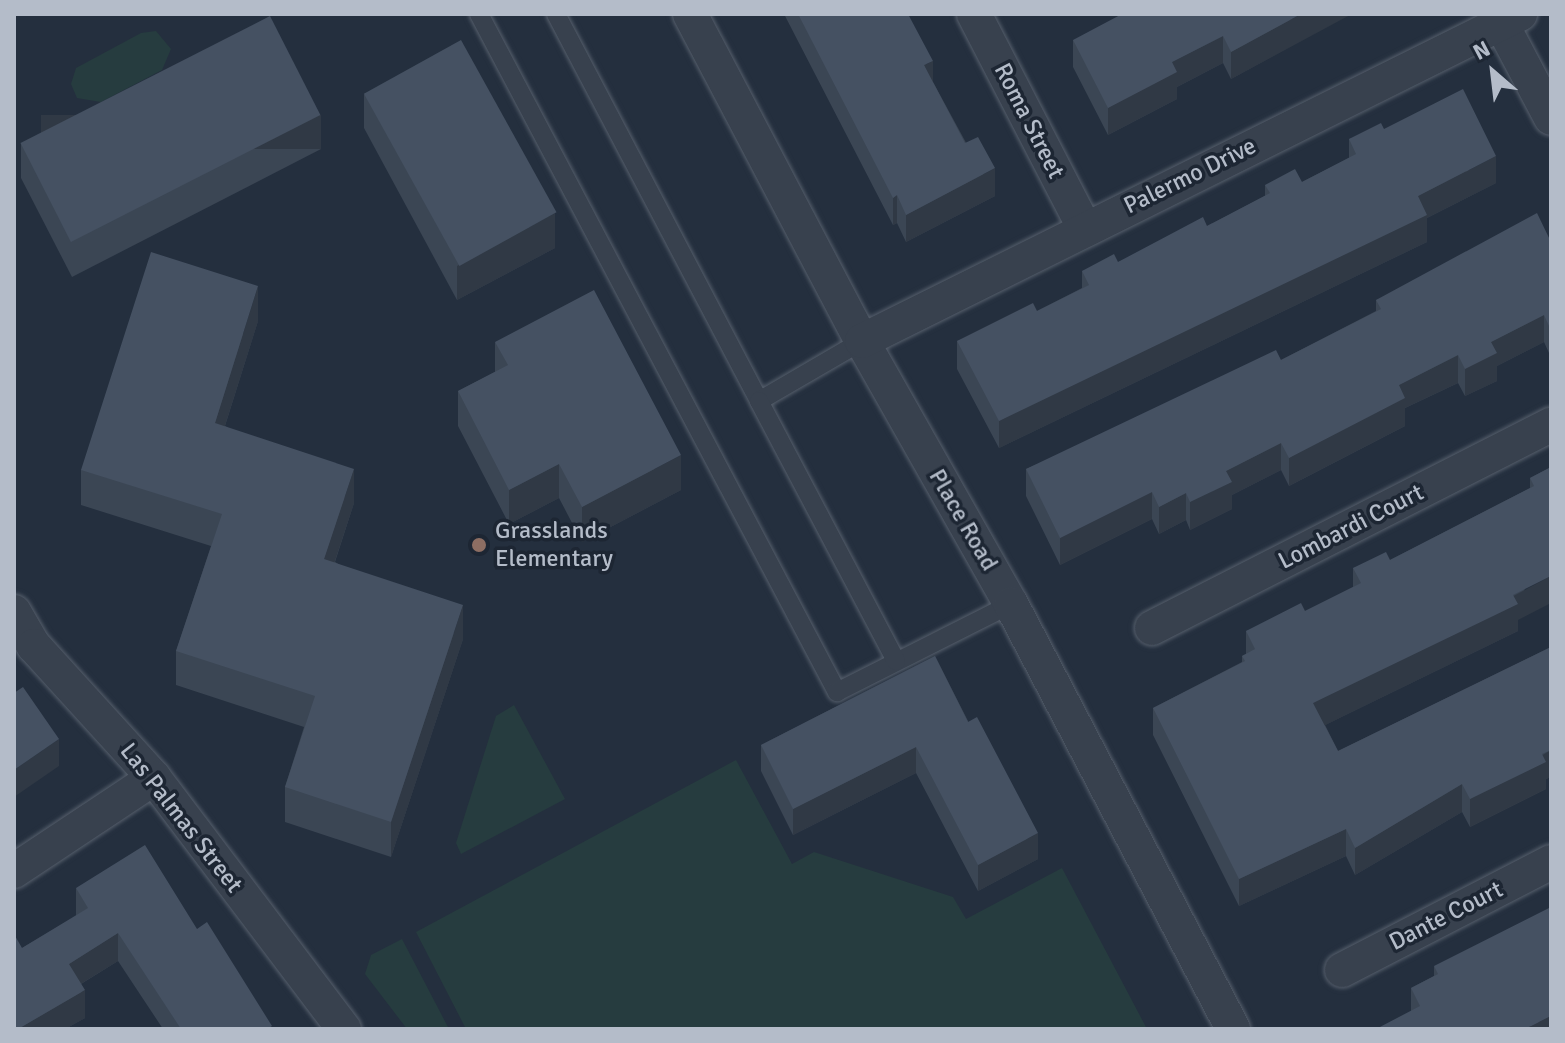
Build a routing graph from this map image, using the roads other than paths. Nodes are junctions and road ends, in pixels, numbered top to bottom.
1 (479, 14) edge
2 (556, 14) edge
3 (690, 14) edge
4 (974, 14) edge
5 (1510, 19) edge
6 (1551, 118) edge
7 (1084, 227) junction
8 (862, 341) junction
9 (759, 401) junction
10 (1551, 425) edge
11 (1011, 604) junction
12 (14, 612) edge
13 (1152, 628) dead end
14 (896, 661) junction
15 (154, 778) junction
16 (1551, 862) edge
17 (14, 871) edge
18 (1342, 970) dead end
19 (344, 1029) edge
20 (1233, 1029) edge

1 - 14 lane
2 - 9 lane
3 - 8 street, Place Road
4 - 7 street, Roma Street
5 - 6 street
5 - 7 street, Palermo Drive
7 - 8 street, Palermo Drive
8 - 9 lane
8 - 11 street, Place Road
9 - 14 lane
10 - 13 street, Lombardi Court
11 - 14 lane
11 - 20 street, Place Road
12 - 15 street, Las Palmas Street
15 - 17 street
15 - 19 street, Las Palmas Street
16 - 18 street, Dante Court

